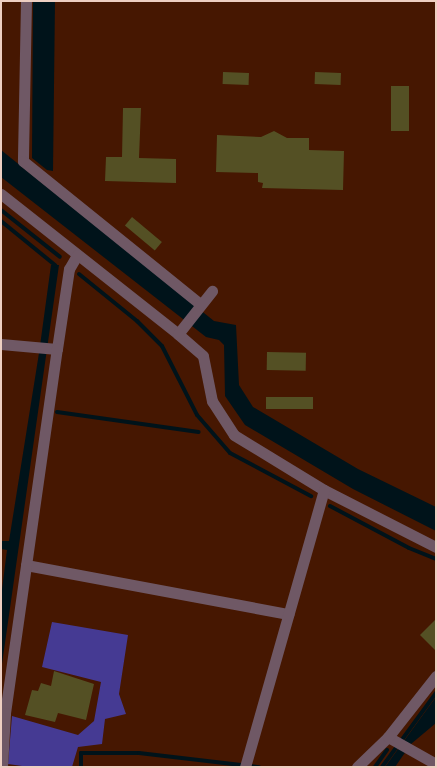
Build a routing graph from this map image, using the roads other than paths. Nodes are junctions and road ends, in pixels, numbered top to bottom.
1 (26, 1) edge
2 (1, 194) edge
3 (77, 255) junction
4 (212, 291) dead end
5 (200, 305) junction
6 (180, 331) junction
7 (1, 344) edge
8 (55, 349) junction
9 (324, 490) junction
10 (436, 547) edge
11 (26, 565) junction
12 (288, 614) junction
13 (436, 676) edge
14 (3, 713) edge
15 (392, 739) junction
16 (246, 763) edge
17 (436, 764) edge
18 (2, 767) edge
19 (357, 767) edge

1 - 5 street
2 - 3 street
3 - 6 street
3 - 8 street
4 - 5 street
5 - 6 street
6 - 9 street
7 - 8 street
8 - 11 street
9 - 10 street
9 - 12 street
11 - 12 street
11 - 14 street
12 - 16 street
13 - 15 street
14 - 18 street
15 - 17 street
15 - 19 street

